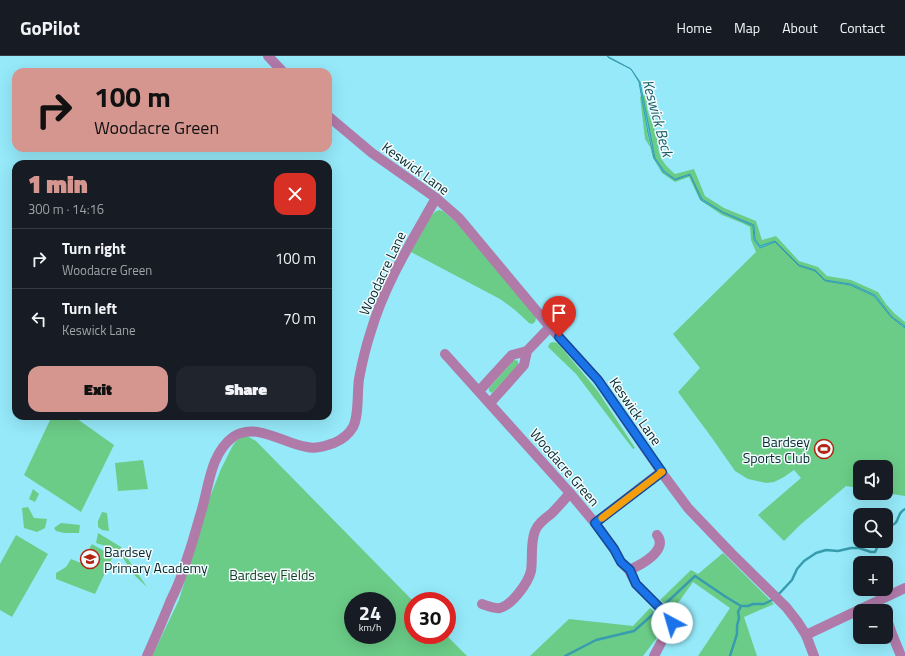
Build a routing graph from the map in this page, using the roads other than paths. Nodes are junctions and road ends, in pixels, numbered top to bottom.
1 (268, 56) edge
2 (279, 68) edge
3 (332, 119) edge
4 (436, 198) junction
5 (550, 326) junction
6 (527, 351) junction
7 (445, 354) dead end
8 (479, 391) junction
9 (490, 403) junction
10 (662, 472) junction
11 (570, 493) junction
12 (595, 523) junction
13 (657, 535) dead end
14 (630, 570) junction
15 (905, 588) edge
16 (880, 600) junction
17 (482, 604) dead end
18 (881, 604) edge
19 (806, 635) junction
20 (893, 636) edge
21 (147, 656) edge
22 (654, 656) edge
23 (814, 656) edge
24 (901, 656) edge

1 - 2 street
3 - 4 street, Keswick Lane
4 - 5 street, Keswick Lane
4 - 21 street, Woodacre Lane
5 - 6 street
5 - 10 street, Keswick Lane
6 - 8 street
6 - 9 street
7 - 8 street, Woodacre Green
8 - 9 street, Woodacre Green
9 - 11 street, Woodacre Green
10 - 12 street, Woodacre Green
10 - 19 street, Keswick Lane
11 - 12 street, Woodacre Green
11 - 17 street
12 - 14 street
13 - 14 street
14 - 22 street
15 - 16 street
16 - 18 street
16 - 19 street
19 - 23 street, Keswick Lane
20 - 24 street

